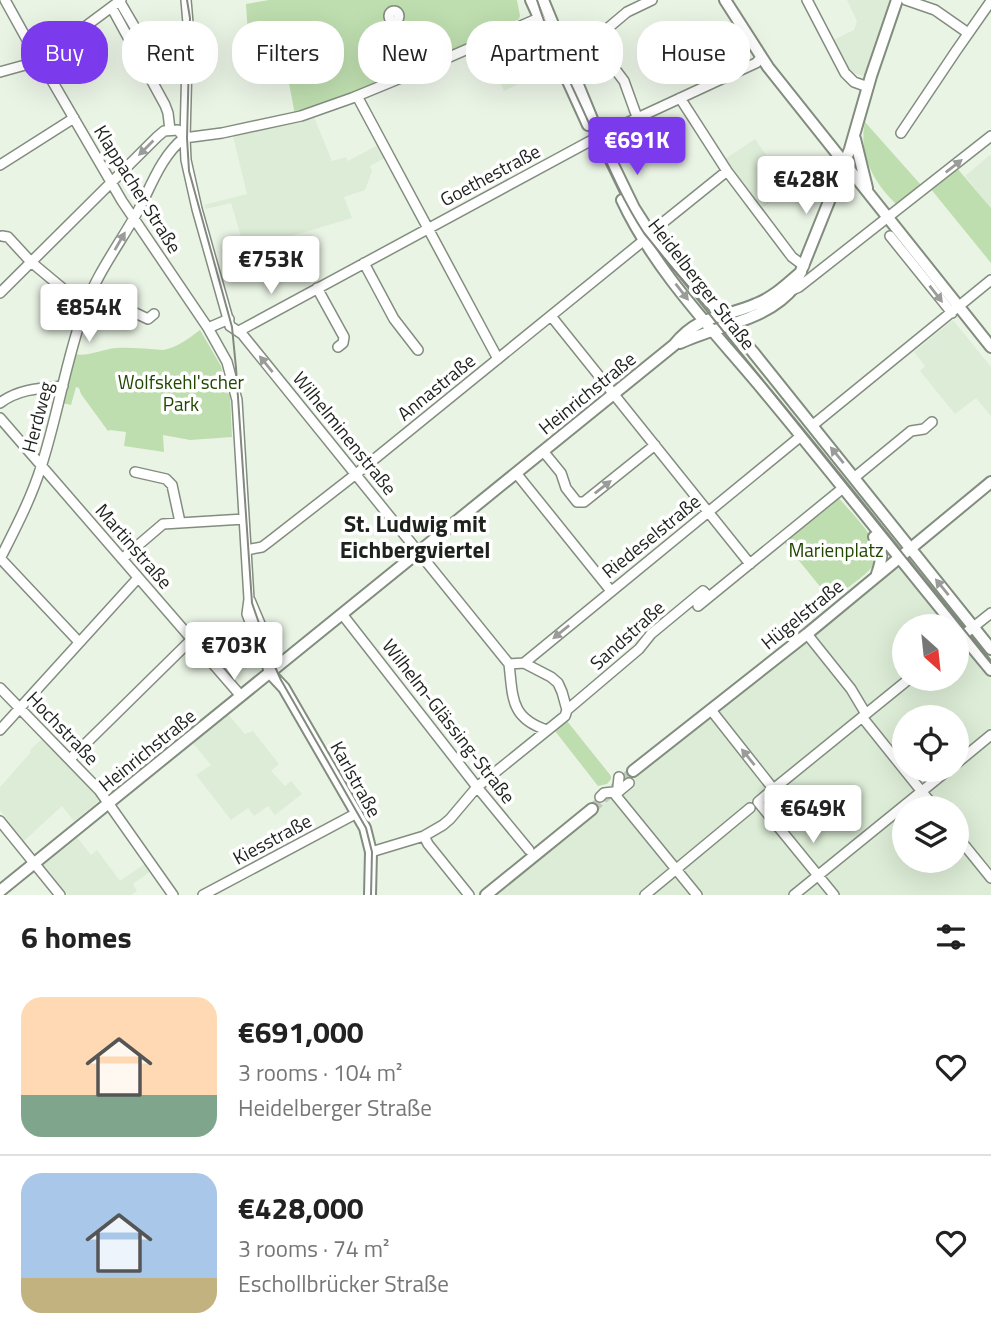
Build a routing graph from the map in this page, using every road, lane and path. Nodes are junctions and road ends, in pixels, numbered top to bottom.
1 (5, 0) edge
2 (186, 0) edge
3 (531, 0) edge
4 (544, 0) edge
5 (652, 0) edge
6 (725, 0) edge
7 (807, 0) edge
8 (897, 0) edge
9 (906, 0) edge
10 (991, 1) edge
11 (118, 3) edge
12 (544, 16) junction
13 (92, 21) edge
14 (130, 21) edge
15 (188, 21) edge
16 (21, 27) edge
17 (968, 33) junction
18 (761, 58) junction
19 (21, 64) edge
20 (0, 72) edge
21 (54, 84) edge
22 (182, 84) edge
23 (867, 87) junction
24 (357, 96) junction
25 (680, 97) junction
26 (637, 117) junction
27 (74, 118) junction
28 (170, 130) junction
29 (901, 133) dead end
30 (855, 134) junction
31 (596, 137) junction
32 (185, 138) junction
33 (825, 139) junction
34 (989, 142) edge
35 (844, 163) junction
36 (0, 164) edge
37 (727, 171) junction
38 (111, 182) junction
39 (869, 194) junction
40 (888, 218) junction
41 (134, 219) junction
42 (429, 227) junction
43 (2, 236) dead end
44 (890, 236) dead end
45 (647, 237) junction
46 (31, 262) junction
47 (364, 262) junction
48 (804, 264) junction
49 (825, 266) junction
50 (991, 280) edge
51 (317, 288) junction
52 (792, 290) junction
53 (91, 292) junction
54 (0, 293) edge
55 (85, 307) junction
56 (956, 310) junction
57 (154, 314) dead end
58 (721, 314) junction
59 (755, 315) junction
60 (551, 316) junction
61 (704, 320) junction
62 (730, 324) junction
63 (233, 325) junction
64 (208, 328) junction
65 (713, 330) junction
66 (674, 345) junction
67 (747, 345) junction
68 (338, 347) dead end
69 (991, 347) edge
70 (418, 350) dead end
71 (498, 359) junction
72 (64, 386) junction
73 (236, 390) joint
74 (614, 394) junction
75 (0, 403) edge
76 (0, 418) edge
77 (932, 422) dead end
78 (813, 425) junction
79 (800, 436) junction
80 (655, 445) junction
81 (543, 451) junction
82 (42, 466) junction
83 (135, 472) dead end
84 (516, 473) junction
85 (356, 474) junction
86 (855, 477) junction
87 (991, 482) edge
88 (843, 488) junction
89 (860, 510) junction
90 (708, 512) junction
91 (244, 519) junction
92 (180, 523) junction
93 (911, 547) junction
94 (246, 550) junction
95 (419, 552) junction
96 (898, 557) junction
97 (0, 559) edge
98 (122, 559) junction
99 (750, 564) junction
100 (877, 575) junction
101 (138, 578) junction
102 (611, 591) junction
103 (709, 597) junction
104 (698, 606) dead end
105 (991, 613) edge
106 (342, 614) junction
107 (943, 614) edge
108 (974, 627) junction
109 (970, 628) edge
110 (807, 634) junction
111 (192, 639) junction
112 (79, 642) junction
113 (970, 646) edge
114 (991, 649) edge
115 (524, 663) junction
116 (509, 664) junction
117 (274, 669) junction
118 (991, 670) edge
119 (0, 688) edge
120 (894, 691) edge
121 (241, 696) junction
122 (19, 709) junction
123 (567, 710) junction
124 (711, 710) junction
125 (864, 715) junction
126 (0, 730) edge
127 (547, 730) junction
128 (991, 735) edge
129 (969, 753) edge
130 (69, 759) junction
131 (633, 771) tunnel mouth
132 (619, 777) dead end
133 (933, 782) edge
134 (629, 783) dead end
135 (477, 786) junction
136 (773, 788) junction
137 (921, 792) junction
138 (616, 794) junction
139 (924, 796) edge
140 (600, 797) dead end
141 (109, 803) junction
142 (754, 805) junction
143 (592, 809) tunnel mouth
144 (357, 813) junction
145 (0, 821) edge
146 (424, 836) junction
147 (529, 850) dead end
148 (969, 851) edge
149 (371, 852) junction
150 (34, 863) junction
151 (673, 871) junction
152 (818, 875) junction
153 (991, 878) edge
154 (654, 889) edge
155 (0, 891) edge
156 (60, 895) edge
157 (173, 895) edge
158 (203, 895) edge
159 (370, 895) edge
160 (469, 895) edge
161 (486, 895) edge
162 (697, 895) edge
163 (794, 895) edge
164 (834, 895) edge

1 - 16 street, Klappacher Straße
2 - 15 street
3 - 12 main road, Heidelberger Straße
4 - 12 main road, Heidelberger Straße
5 - 26 street
6 - 18 main road
7 - 23 street
8 - 23 main road
9 - 17 street
10 - 17 street
11 - 13 street
11 - 14 street
11 - 28 street
12 - 24 street
12 - 31 main road, Heidelberger Straße
17 - 29 street
18 - 25 street, Goethestraße
18 - 33 main road
19 - 20 street
21 - 27 street, Klappacher Straße
22 - 32 street
23 - 30 main road
24 - 32 street
24 - 42 street
25 - 26 street, Goethestraße
25 - 37 street
26 - 31 street, Goethestraße
27 - 36 street
27 - 38 street, Klappacher Straße
28 - 32 street
28 -> 38 street
30 - 33 main road
30 - 35 main road
30 - 39 main road
31 - 42 street, Goethestraße
31 - 45 main road, Heidelberger Straße
32 - 41 street, Herdweg
32 - 63 street
33 - 35 main road
40 -> 34 street
35 - 39 main road
35 - 48 main road
37 - 45 street, Annastraße
37 - 48 street
38 - 41 street, Klappacher Straße
38 - 46 street
39 - 40 main road
40 - 49 street
40 - 56 main road
53 -> 41 street, Herdweg
41 - 64 street, Klappacher Straße
42 - 47 street, Goethestraße
42 - 71 street
43 - 46 street
44 -> 56 street
45 - 58 main road, Heidelberger Straße
45 - 60 street, Annastraße
45 -> 61 main road, Heidelberger Straße
46 - 54 street
46 - 55 street
47 - 51 street, Goethestraße
47 - 70 street
48 - 49 street
48 - 52 main road
48 - 58 main road, Heinrichstraße
49 - 52 street
50 - 56 street
51 - 63 street, Goethestraße
51 - 68 street
52 - 59 main road, Heinrichstraße
53 - 55 street, Herdweg
53 - 57 street
55 - 72 street, Herdweg
56 - 69 main road
56 - 78 street
58 - 61 main road, Heinrichstraße
58 - 62 main road, Heidelberger Straße
59 - 62 main road, Heinrichstraße
59 - 67 main road
60 - 71 street, Annastraße
60 - 74 street
61 - 65 main road, Heidelberger Straße
61 - 66 main road, Heinrichstraße
62 - 65 main road, Heinrichstraße
62 - 67 main road, Heidelberger Straße
63 - 64 street
85 -> 63 street, Wilhelminenstraße
64 - 73 street, Klappacher Straße
65 - 66 main road, Heinrichstraße
65 - 79 main road, Heidelberger Straße
66 - 74 main road, Heinrichstraße
67 - 78 main road, Heidelberger Straße
71 - 85 street, Annastraße
72 - 75 street
72 - 82 street, Herdweg
73 - 91 street, Karlstraße
74 - 80 street
74 - 81 main road, Heinrichstraße
76 - 82 street, Martinstraße
77 - 86 street
86 -> 78 main road, Heidelberger Straße
79 - 88 main road, Heidelberger Straße
79 - 90 street, Riedeselstraße
81 -> 80 street
80 - 90 street
81 - 84 main road, Heinrichstraße
82 - 97 street, Herdweg
82 - 98 street, Martinstraße
83 - 92 street
84 - 95 main road, Heinrichstraße
84 - 102 street
85 - 94 street, Annastraße
85 - 95 street, Wilhelminenstraße
86 - 93 main road, Heidelberger Straße
87 - 93 main road, Hügelstraße
88 - 89 main road, Heidelberger Straße
88 - 99 street, Sandstraße
89 - 96 main road, Heidelberger Straße
89 - 100 main road
90 - 99 street
90 - 102 street, Riedeselstraße
91 - 92 street
91 - 94 street, Karlstraße
92 - 98 street
93 - 96 main road, Hügelstraße
108 -> 93 main road, Heidelberger Straße
94 - 117 street, Karlstraße
95 - 106 main road, Heinrichstraße
95 - 116 street, Wilhelminenstraße
96 - 100 main road, Hügelstraße
96 - 107 main road, Heidelberger Straße
97 - 112 street
98 - 101 street, Martinstraße
99 - 103 street, Sandstraße
100 - 110 main road, Hügelstraße
101 - 111 street, Martinstraße
101 - 112 street
102 -> 115 street, Riedeselstraße
103 - 104 street, Sandstraße
103 - 123 street, Sandstraße
105 - 108 street
106 - 117 main road, Heinrichstraße
106 - 135 street, Wilhelm-Glässing-Straße
108 - 109 street
108 - 114 main road, Heidelberger Straße
110 - 124 main road, Hügelstraße
110 - 125 street
111 - 121 street, Martinstraße
111 - 130 street
112 - 122 street
113 - 118 main road, Heidelberger Straße
115 - 116 street
115 - 123 street
116 - 127 street
117 - 121 main road, Heinrichstraße
117 - 144 main road, Karlstraße
119 - 122 street, Hochstraße
120 - 125 street
121 - 141 main road, Heinrichstraße
122 - 126 street
122 - 130 street, Hochstraße
123 - 127 street
124 - 131 main road, Hügelstraße
136 -> 124 street
125 - 136 street
125 - 137 street
127 - 135 street
128 - 129 street
130 - 141 street, Hochstraße
132 - 138 street
133 - 137 street
134 - 138 street
135 - 146 street
135 - 147 street, Wilhelm-Glässing-Straße
136 - 142 street
137 - 139 street
137 - 152 street
138 - 140 street
138 - 151 street
141 - 150 main road, Heinrichstraße
141 - 157 street, Hochstraße
142 - 151 street
142 - 152 street
143 - 161 main road
144 - 149 main road, Karlstraße
144 - 158 street, Kiesstraße
145 - 150 street
146 - 149 street
146 - 160 street
148 - 153 street
149 - 159 main road, Karlstraße
150 - 155 main road, Heinrichstraße
150 - 156 street
151 - 154 street
151 - 162 street
152 - 163 street
152 - 164 street

